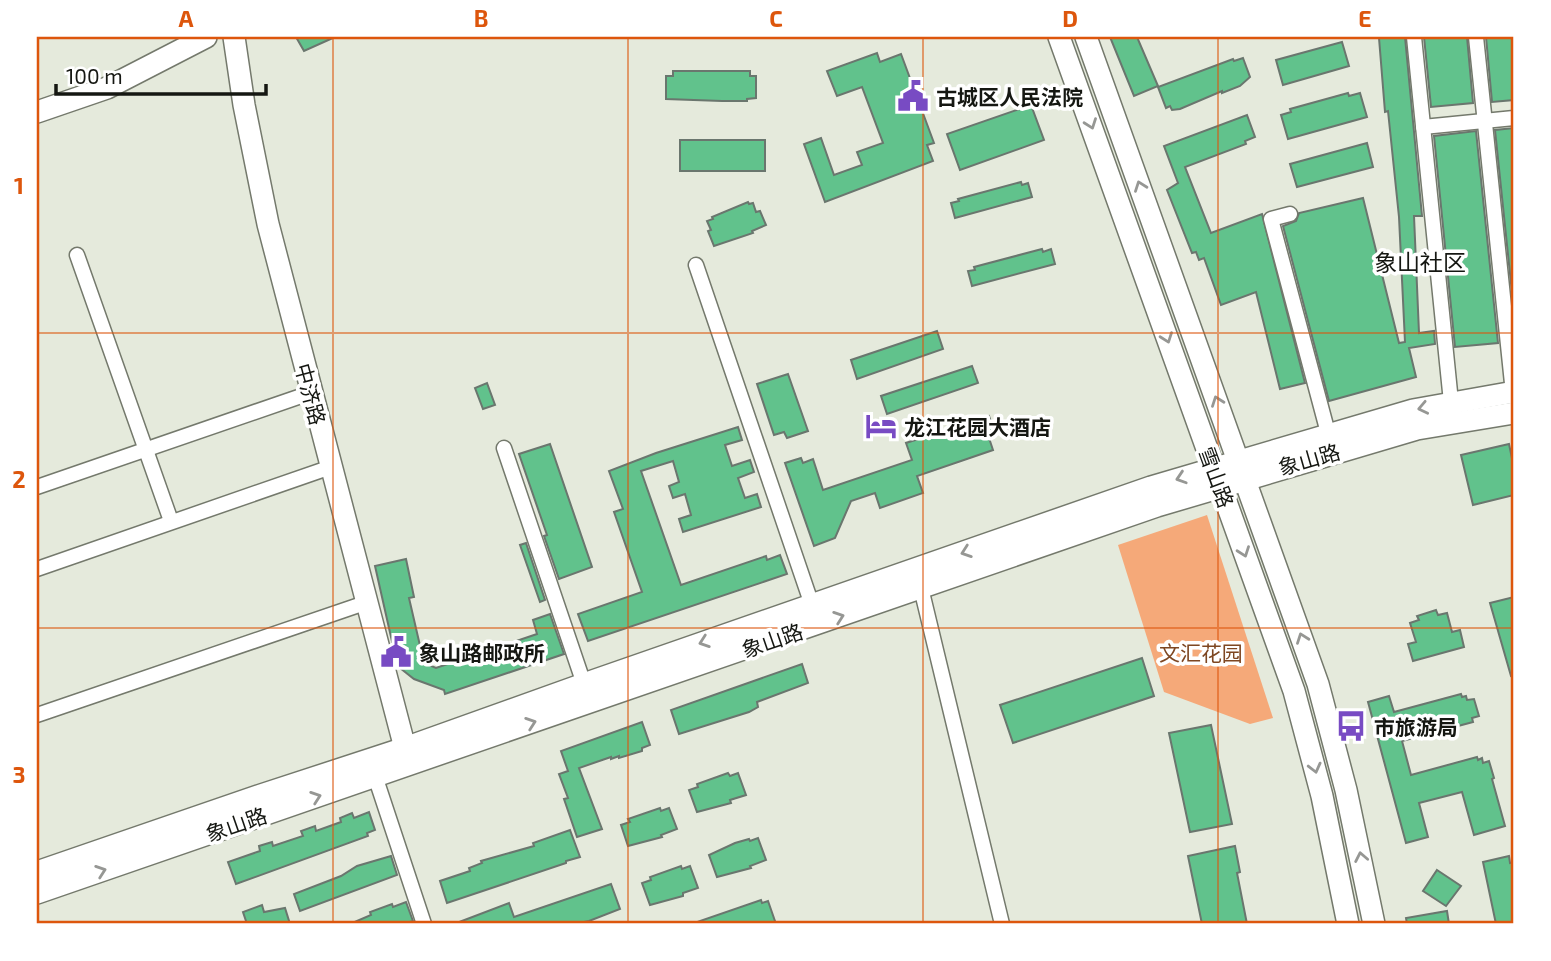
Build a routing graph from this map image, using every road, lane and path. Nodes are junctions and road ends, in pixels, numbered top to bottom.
1 (205, 37) edge
2 (234, 37) edge
3 (1059, 37) edge
4 (1086, 37) edge
5 (1414, 37) edge
6 (1476, 37) edge
7 (37, 112) edge
8 (1514, 118) edge
9 (1485, 121) junction
10 (1423, 127) junction
11 (1290, 214) dead end
12 (77, 255) dead end
13 (696, 264) dead end
14 (310, 393) junction
15 (1514, 399) edge
16 (1451, 402) junction
17 (1328, 433) junction
18 (145, 448) junction
19 (504, 448) dead end
20 (331, 467) junction
21 (1241, 469) junction
22 (1217, 477) junction
23 (37, 487) edge
24 (171, 522) junction
25 (37, 569) edge
26 (921, 588) junction
27 (365, 603) junction
28 (812, 605) junction
29 (584, 684) junction
30 (37, 715) edge
31 (405, 748) junction
32 (375, 776) junction
33 (40, 865) edge
34 (37, 893) edge
35 (424, 924) edge
36 (1002, 924) edge
37 (1348, 924) edge
38 (1374, 924) edge

1 - 7 street
2 - 14 street, 中济路
3 -> 22 street, 雪山路
21 -> 4 street, 雪山路
5 - 10 street
6 - 9 street
8 - 9 street
9 - 10 street
9 - 15 street
10 - 16 street
11 - 17 street
12 - 18 street
13 - 28 street
14 - 18 street
14 - 20 street, 中济路
15 - 16 street, 象山路
15 - 21 street, 象山路
16 -> 17 street, 象山路
17 - 21 street, 象山路
18 - 23 street
18 - 24 street
19 - 29 street
20 - 24 street
20 - 27 street, 中济路
21 - 22 street, 象山路
38 -> 21 street, 雪山路
22 - 26 street, 象山路
22 -> 28 street, 象山路
22 -> 37 street, 雪山路
24 - 25 street
32 -> 26 street, 象山路
26 - 36 street
27 - 30 street
27 - 31 street, 中济路
28 -> 29 street, 象山路
29 - 31 street, 象山路
31 - 33 street, 象山路
34 -> 32 street, 象山路
32 - 35 street

